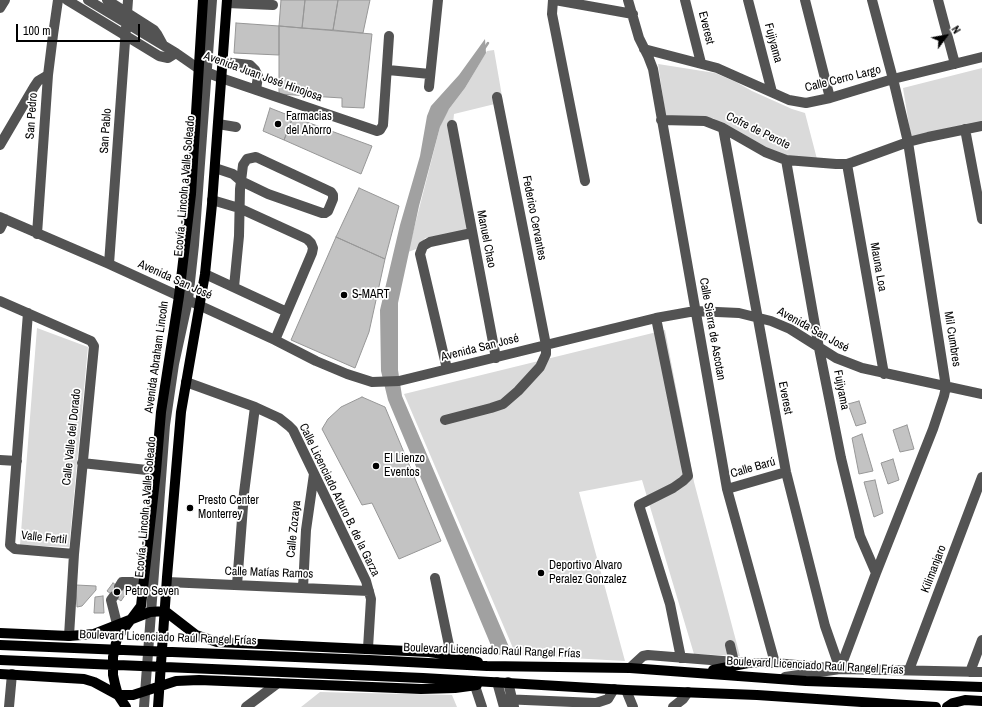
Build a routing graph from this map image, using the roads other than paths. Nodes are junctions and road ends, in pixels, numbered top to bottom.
1 (5, 0) edge
2 (58, 0) edge
3 (67, 0) edge
4 (88, 0) edge
5 (107, 0) edge
6 (128, 0) edge
7 (203, 0) edge
8 (212, 0) edge
9 (438, 0) edge
10 (554, 0) edge
11 (628, 0) edge
12 (685, 0) edge
13 (748, 0) edge
14 (805, 0) edge
15 (872, 0) edge
16 (938, 0) edge
17 (224, 1) edge
18 (273, 5) dead end
19 (0, 8) edge
20 (128, 13) junction
21 (633, 14) junction
22 (127, 24) junction
23 (126, 36) junction
24 (389, 36) dead end
25 (163, 45) junction
26 (644, 49) junction
27 (176, 52) junction
28 (982, 57) edge
29 (223, 62) junction
30 (701, 63) junction
31 (955, 64) junction
32 (388, 70) junction
33 (210, 74) junction
34 (430, 74) junction
35 (48, 75) junction
36 (893, 79) junction
37 (429, 87) dead end
38 (256, 90) junction
39 (772, 92) junction
40 (497, 97) dead end
41 (830, 98) junction
42 (661, 120) junction
43 (218, 124) junction
44 (452, 126) dead end
45 (982, 126) edge
46 (236, 127) dead end
47 (723, 128) junction
48 (965, 129) junction
49 (908, 142) junction
50 (0, 145) edge
51 (786, 160) junction
52 (847, 164) junction
53 (215, 168) junction
54 (241, 181) junction
55 (585, 181) dead end
56 (212, 200) junction
57 (239, 208) junction
58 (2, 218) edge
59 (982, 219) edge
60 (0, 229) edge
61 (472, 233) junction
62 (37, 234) junction
63 (109, 264) junction
64 (205, 274) junction
65 (234, 287) junction
66 (0, 301) edge
67 (190, 301) junction
68 (695, 311) junction
69 (287, 312) junction
70 (28, 313) junction
71 (757, 316) junction
72 (656, 318) junction
73 (275, 340) junction
74 (546, 344) junction
75 (819, 348) junction
76 (496, 358) junction
77 (447, 369) junction
78 (884, 374) junction
79 (186, 382) junction
80 (946, 387) junction
81 (982, 394) edge
82 (255, 407) junction
83 (445, 420) dead end
84 (0, 460) edge
85 (17, 461) junction
86 (82, 463) junction
87 (156, 470) junction
88 (786, 472) junction
89 (314, 474) junction
90 (982, 477) edge
91 (727, 489) junction
92 (74, 554) junction
93 (876, 573) junction
94 (435, 578) dead end
95 (144, 582) junction
96 (167, 582) junction
97 (237, 585) junction
98 (303, 588) junction
99 (369, 591) junction
100 (157, 611) junction
101 (132, 618) junction
102 (116, 624) junction
103 (0, 633) edge
104 (28, 634) junction
105 (65, 636) junction
106 (982, 640) edge
107 (267, 644) junction
108 (0, 645) edge
109 (279, 645) junction
110 (730, 645) dead end
111 (368, 648) junction
112 (451, 655) junction
113 (682, 658) junction
114 (0, 660) edge
115 (734, 662) junction
116 (748, 663) junction
117 (775, 663) junction
118 (487, 666) junction
119 (630, 668) junction
120 (840, 669) junction
121 (909, 670) junction
122 (970, 672) junction
123 (982, 672) edge
124 (701, 673) junction
125 (0, 674) edge
126 (12, 674) junction
127 (30, 675) junction
128 (57, 677) junction
129 (777, 678) junction
130 (499, 682) junction
131 (273, 683) junction
132 (475, 686) junction
133 (982, 687) edge
134 (151, 689) junction
135 (614, 689) junction
136 (626, 690) junction
137 (688, 692) junction
138 (118, 695) junction
139 (982, 701) edge
140 (508, 703) edge
141 (828, 703) edge
142 (538, 704) edge
143 (864, 705) edge
144 (910, 706) edge
145 (9, 707) edge
146 (126, 707) edge
147 (144, 707) edge
148 (149, 707) edge
149 (158, 707) edge
150 (246, 707) edge
151 (482, 707) edge
152 (632, 707) edge
153 (673, 707) edge
154 (936, 707) edge
155 (948, 707) edge

1 - 19 street
2 - 35 street, San Pedro
3 - 23 street
4 - 22 street, Avenida Juan José Hinojosa
5 - 20 street, Avenida Juan José Hinojosa
6 - 20 street, San Pablo
7 - 33 main road, Avenida Abraham Lincoln
8 - 33 street
9 - 34 street
10 - 21 street
10 - 55 street
11 - 21 street, Calle Sierra de Ascotan
12 - 30 street, Everest
13 - 39 street, Fujiyama
14 - 41 street
15 - 36 street, Mil Cumbres
16 - 31 street
17 - 18 street
17 - 29 main road
17 - 33 street
20 - 22 street, San Pablo
20 - 25 street, Avenida Juan José Hinojosa
21 - 26 street, Calle Sierra de Ascotan
22 - 23 street, San Pablo
22 - 25 street, Avenida Juan José Hinojosa
23 - 27 street
23 - 63 street, San Pablo
24 - 32 street
25 - 27 street, Avenida Juan José Hinojosa
26 - 30 street, Calle Cerro Largo
26 - 42 street, Calle Sierra de Ascotan
27 - 33 street, Avenida Juan José Hinojosa
28 - 31 street, Calle Cerro Largo
29 - 33 main road
29 - 38 street
30 - 39 street, Calle Cerro Largo
31 - 36 street, Calle Cerro Largo
32 - 34 street
32 - 38 street, Avenida Juan José Hinojosa
33 - 38 street, Avenida Juan José Hinojosa
33 - 43 main road
33 - 67 street
33 - 67 main road, Avenida Abraham Lincoln
34 - 37 street
35 - 50 street
35 - 62 street, San Pedro
36 - 41 street, Calle Cerro Largo
36 - 49 street, Mil Cumbres
39 - 41 street, Calle Cerro Largo
40 - 74 street, Federico Cervantes
42 - 47 street, Cofre de Perote
42 - 68 street, Calle Sierra de Ascotan
43 - 46 street
43 - 53 main road
44 - 61 street, Manuel Chao
45 - 48 street, Cofre de Perote
47 - 51 street, Cofre de Perote
47 - 71 street, Everest
48 - 49 street, Cofre de Perote
48 - 59 street
49 - 52 street, Cofre de Perote
49 - 80 street, Mil Cumbres
51 - 52 street, Cofre de Perote
51 - 75 street, Fujiyama
52 - 78 street, Mauna Loa
53 - 54 street
53 - 56 main road
54 - 54 street
54 - 57 street
56 - 57 street
56 - 64 main road
57 - 65 street
57 - 69 street
58 - 60 street
58 - 62 street, Avenida San José
61 - 76 street, Manuel Chao
61 - 77 street
62 - 63 street, Avenida San José
63 - 67 street, Avenida San José
64 - 65 street
64 - 67 main road
65 - 69 street
66 - 70 street, Calle Valle del Dorado
67 - 73 street, Avenida San José
67 - 79 main road
67 - 87 main road, Avenida Abraham Lincoln
67 - 100 street
68 - 71 street, Avenida San José
68 - 72 street, Avenida San José
68 - 91 street, Calle Sierra de Ascotan
69 - 73 street
70 - 85 street
70 - 86 street, Calle Valle del Dorado
71 - 75 street, Avenida San José
71 - 88 street, Everest
72 - 74 street, Avenida San José
72 - 113 street
73 - 77 street, Avenida San José
74 - 76 street, Avenida San José
74 - 83 street
75 - 78 street, Avenida San José
75 - 93 street, Fujiyama
76 - 77 street, Avenida San José
78 - 80 street, Avenida San José
79 - 82 street, Calle Licenciado Arturo B. de la Garza
79 - 96 main road
80 - 81 street, Avenida San José
80 - 93 street, Mil Cumbres
82 - 89 street, Calle Licenciado Arturo B. de la Garza
82 - 97 street
84 - 85 street
85 - 92 street, Valle Fertil
86 - 87 street
86 - 92 street, Calle Valle del Dorado
87 - 95 main road, Avenida Abraham Lincoln
88 - 91 street, Calle Barú
88 - 120 street, Everest
89 - 98 street, Calle Zozaya
89 - 99 street, Calle Licenciado Arturo B. de la Garza
90 - 121 street, Kilimanjaro
91 - 117 street, Calle Sierra de Ascotan
92 - 105 street, Calle Valle del Dorado
93 - 120 street, Mil Cumbres
94 - 112 street
95 - 101 main road, Avenida Abraham Lincoln
95 - 102 street
96 - 97 street, Calle Matías Ramos
96 - 100 main road
97 - 98 street, Calle Matías Ramos
98 - 99 street, Calle Matías Ramos
99 - 111 street, Calle Licenciado Arturo B. de la Garza
100 - 101 main road
100 - 107 main road
100 - 134 main road
100 - 134 street
101 - 102 main road
101 - 138 main road, Avenida Abraham Lincoln
102 - 105 main road
103 - 104 main road
104 - 105 main road
104 - 127 main road
105 - 128 main road
106 - 122 street
107 - 109 main road
107 - 131 main road
108 - 118 main road, Boulevard Licenciado Raúl Rangel Frías
109 - 111 main road
109 - 131 main road
110 - 115 street
111 - 112 main road
112 - 118 main road
113 - 115 street
113 - 119 street
114 - 130 main road
115 - 116 street
116 - 117 street
116 - 124 main road
117 - 120 street
118 - 119 main road, Boulevard Licenciado Raúl Rangel Frías
119 - 124 main road, Boulevard Licenciado Raúl Rangel Frías
120 - 121 street, Boulevard Licenciado Raúl Rangel Frías
120 - 129 street
121 - 122 street, Boulevard Licenciado Raúl Rangel Frías
122 - 123 street, Boulevard Licenciado Raúl Rangel Frías
124 - 129 main road, Boulevard Licenciado Raúl Rangel Frías
125 - 126 main road
126 - 127 main road
126 - 145 street
127 - 128 main road
128 - 138 main road
129 - 133 main road, Boulevard Licenciado Raúl Rangel Frías
130 - 132 main road
130 - 135 main road
130 - 140 street
131 - 132 main road
131 - 134 main road
131 - 150 street
132 - 151 street
134 - 138 main road
134 - 147 street
134 - 148 street
134 - 149 main road
135 - 136 main road
135 - 142 street
136 - 137 main road
136 - 152 street
137 - 141 main road
137 - 153 street
138 - 146 main road, Avenida Abraham Lincoln
139 - 155 main road
140 - 142 street
141 - 143 main road
143 - 144 main road
144 - 154 main road

